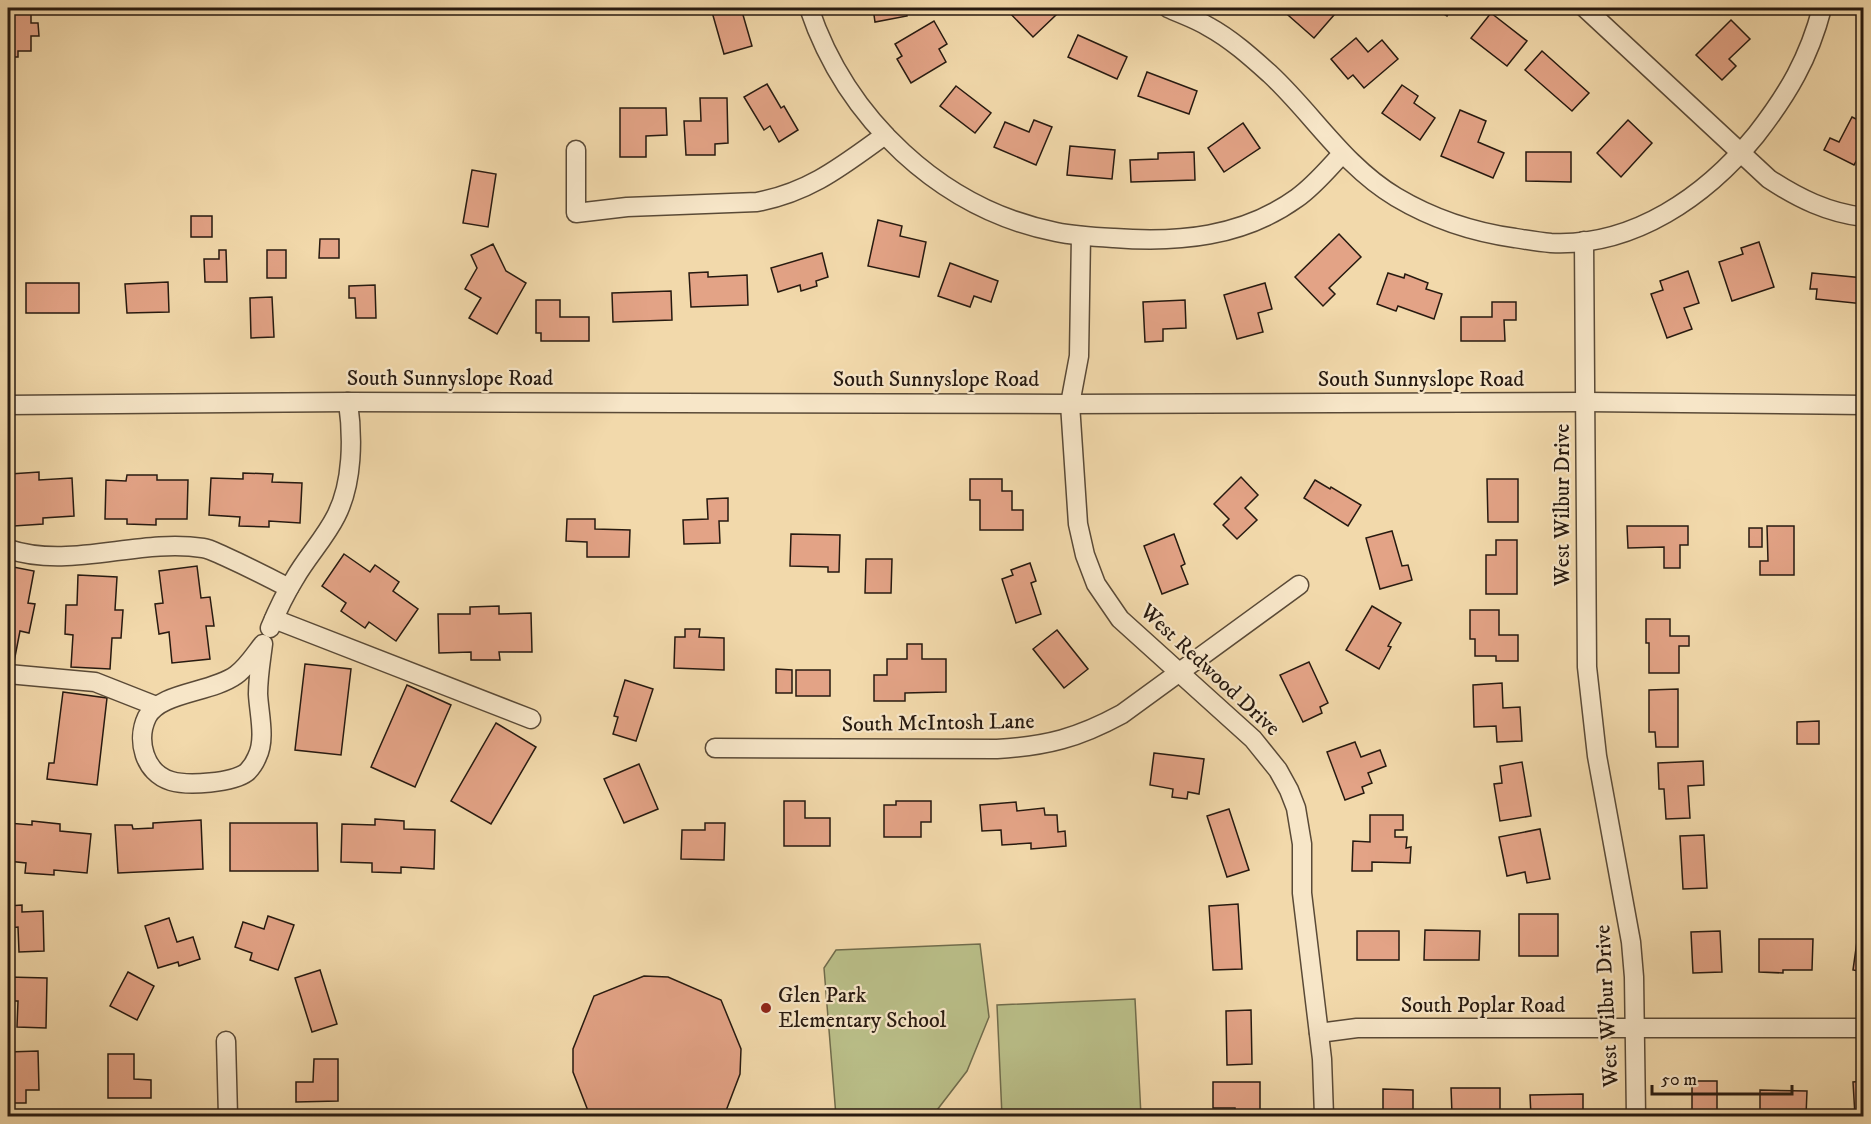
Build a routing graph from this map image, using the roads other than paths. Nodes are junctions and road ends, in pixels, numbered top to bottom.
1 (809, 8) edge
2 (1168, 8) edge
3 (1586, 8) edge
4 (1822, 8) edge
5 (885, 135) junction
6 (576, 150) dead end
7 (1740, 153) junction
8 (1342, 154) junction
9 (1863, 217) edge
10 (1081, 236) junction
11 (1584, 241) junction
12 (348, 402) junction
13 (1586, 402) junction
14 (1070, 404) junction
15 (8, 405) edge
16 (1863, 405) edge
17 (8, 549) edge
18 (1299, 585) dead end
19 (289, 588) junction
20 (274, 619) junction
21 (263, 644) junction
22 (1180, 673) junction
23 (8, 674) edge
24 (156, 706) junction
25 (531, 719) dead end
26 (715, 748) dead end
27 (1863, 1028) edge
28 (1635, 1029) junction
29 (1319, 1033) junction
30 (226, 1041) dead end
31 (228, 1116) edge
32 (1324, 1116) edge
33 (1636, 1116) edge

1 - 5 street
2 - 8 street
3 - 7 street
4 - 7 street
5 - 6 street
5 - 10 street
7 - 9 street
7 - 11 street
8 - 10 street
8 - 11 street
10 - 14 street, West Redwood Drive
11 - 13 street, West Wilbur Drive
12 - 14 street, South Sunnyslope Road
12 - 15 street, South Sunnyslope Road
12 - 19 street
13 - 14 street, South Sunnyslope Road
13 - 16 street, South Sunnyslope Road
13 - 28 street, West Wilbur Drive
14 - 22 street, West Redwood Drive
17 - 19 street
18 - 22 street, South McIntosh Lane
19 - 20 street
20 - 21 street
20 - 25 street
21 - 24 street
21 - 24 street
22 - 26 street, South McIntosh Lane
22 - 29 street, West Redwood Drive
23 - 24 street
27 - 28 street, South Poplar Road
28 - 29 street, South Poplar Road
28 - 33 street, West Wilbur Drive
29 - 32 street, West Redwood Drive
30 - 31 street

